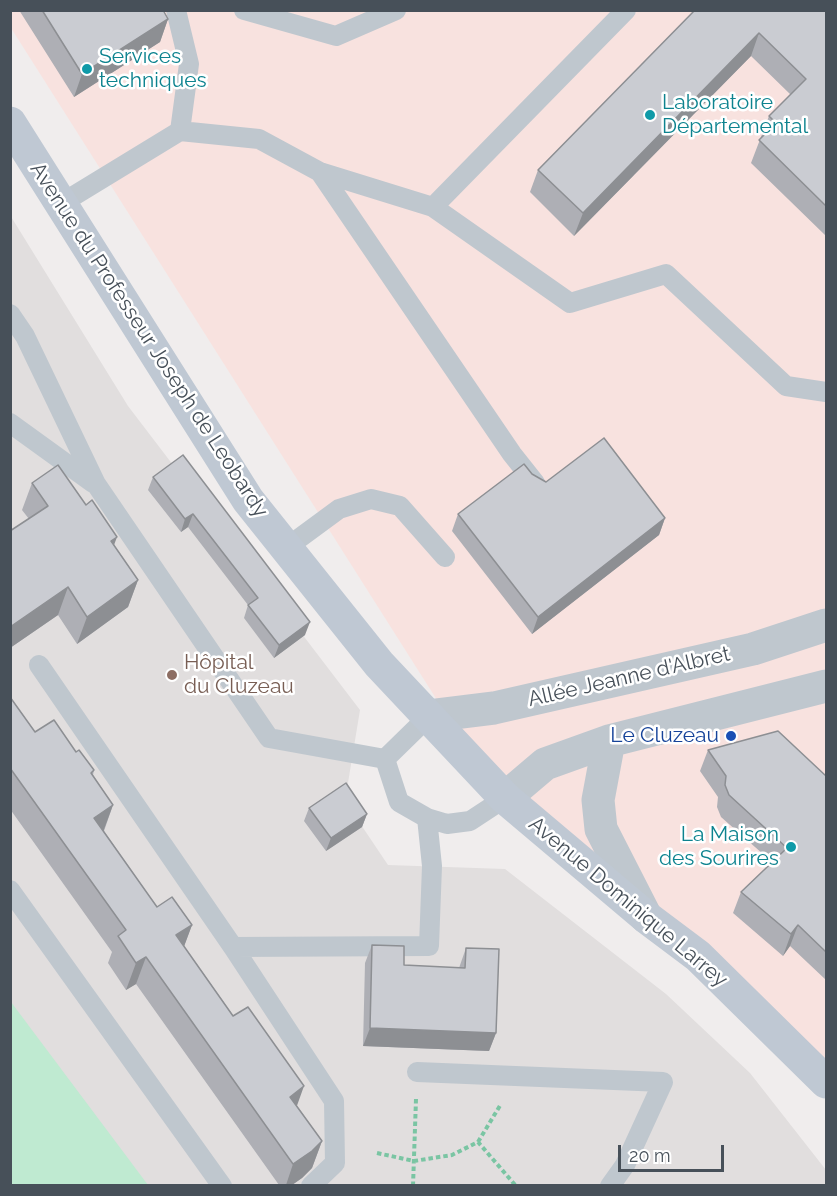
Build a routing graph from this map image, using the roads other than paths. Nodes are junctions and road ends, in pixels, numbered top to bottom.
1 (176, 10) edge
2 (244, 10) edge
3 (396, 10) edge
4 (626, 10) edge
5 (10, 123) edge
6 (180, 131) junction
7 (320, 172) junction
8 (62, 203) junction
9 (433, 207) junction
10 (10, 314) edge
11 (826, 392) edge
12 (10, 423) edge
13 (535, 483) edge
14 (96, 484) junction
15 (286, 548) junction
16 (445, 557) dead end
17 (826, 625) edge
18 (39, 665) dead end
19 (826, 686) edge
20 (429, 716) junction
21 (609, 741) junction
22 (385, 759) junction
23 (505, 798) junction
24 (427, 818) junction
25 (10, 890) edge
26 (646, 917) junction
27 (233, 947) junction
28 (417, 1072) road end
29 (826, 1082) edge
30 (222, 1185) edge
31 (312, 1185) edge
32 (610, 1185) edge

1 - 6 lane
2 - 3 lane
4 - 9 lane
5 - 8 main road, Avenue du Professeur Joseph de Leobardy
6 - 7 lane
6 - 8 lane
7 - 9 lane
7 - 13 lane
8 - 15 main road, Avenue du Professeur Joseph de Leobardy
9 - 11 lane
10 - 14 lane
12 - 14 lane
14 - 22 lane
15 - 16 lane
15 - 20 main road, Avenue du Professeur Joseph de Leobardy
17 - 20 street, Allée Jeanne d'Albret
18 - 27 lane
19 - 21 street
20 - 22 lane
20 - 23 main road, Avenue du Professeur Joseph de Leobardy
21 - 23 street
21 - 26 street
22 - 24 lane
23 - 24 lane
23 - 26 main road, Avenue Dominique Larrey
24 - 27 lane
25 - 30 lane
26 - 29 main road, Avenue Dominique Larrey
27 - 31 lane
28 - 32 lane

